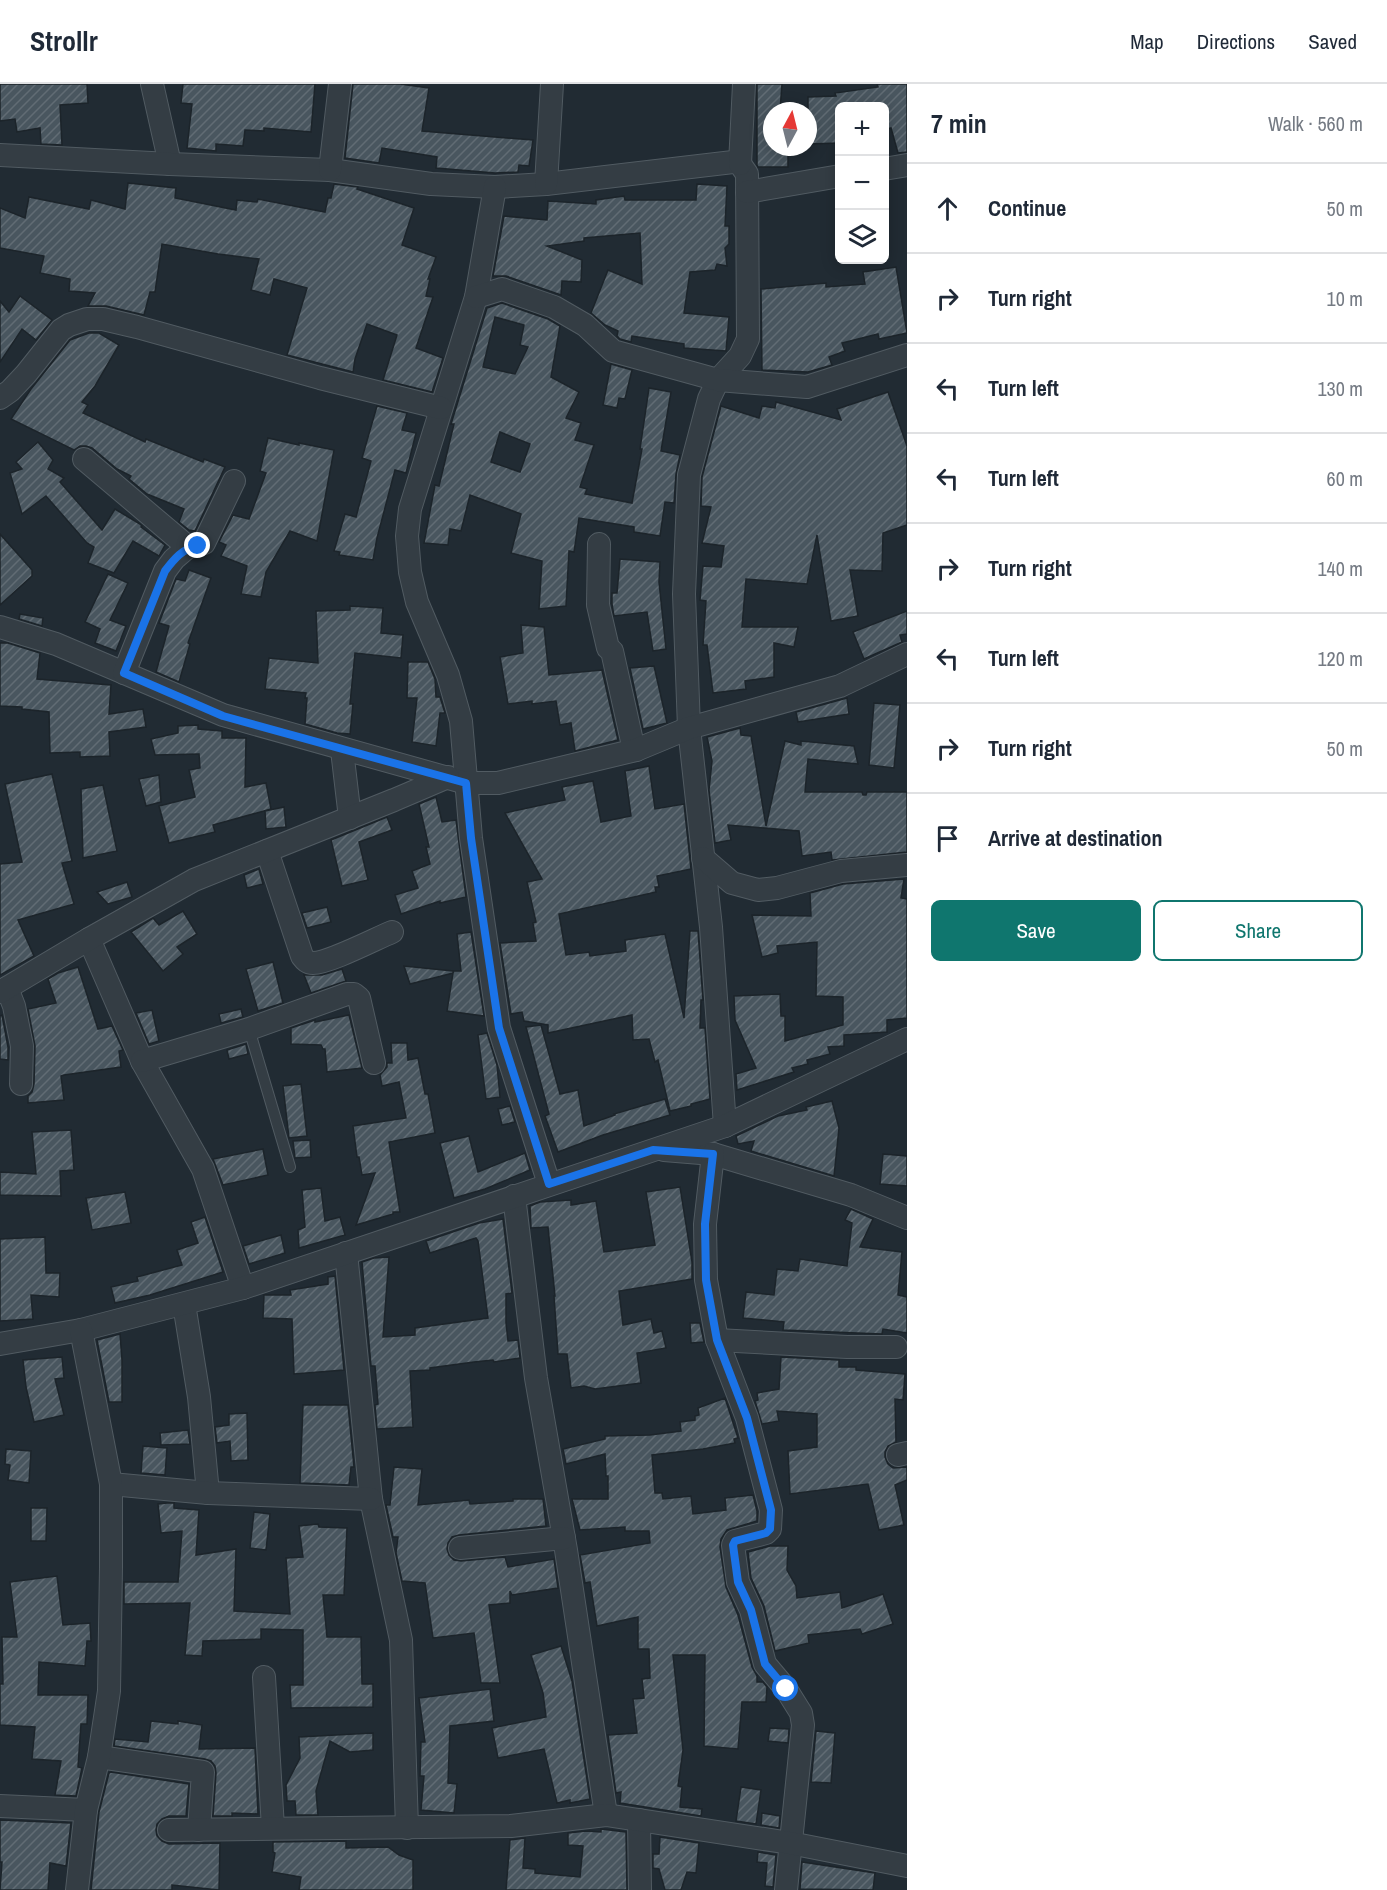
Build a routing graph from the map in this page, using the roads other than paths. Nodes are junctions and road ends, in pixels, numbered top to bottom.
1 (152, 84) edge
2 (340, 84) edge
3 (552, 84) edge
4 (744, 84) edge
5 (0, 155) edge
6 (170, 164) junction
7 (740, 164) junction
8 (907, 165) edge
9 (889, 168) edge
10 (330, 170) junction
11 (835, 178) edge
12 (546, 184) junction
13 (495, 187) junction
14 (747, 192) junction
15 (476, 297) junction
16 (907, 355) edge
17 (718, 380) junction
18 (0, 398) edge
19 (441, 408) junction
20 (84, 459) dead end
21 (234, 481) dead end
22 (599, 544) dead end
23 (188, 548) junction
24 (0, 627) edge
25 (907, 654) edge
26 (124, 673) junction
27 (689, 728) junction
28 (342, 750) junction
29 (636, 750) junction
30 (457, 780) junction
31 (350, 818) junction
32 (267, 851) junction
33 (703, 858) junction
34 (907, 866) edge
35 (392, 932) dead end
36 (89, 939) junction
37 (3, 990) edge
38 (249, 1029) junction
39 (907, 1039) edge
40 (142, 1061) junction
41 (374, 1063) dead end
42 (21, 1084) dead end
43 (725, 1126) junction
44 (653, 1150) junction
45 (713, 1154) junction
46 (290, 1167) dead end
47 (549, 1184) junction
48 (514, 1197) junction
49 (907, 1218) edge
50 (346, 1253) junction
51 (243, 1288) junction
52 (184, 1304) junction
53 (81, 1330) junction
54 (717, 1340) junction
55 (0, 1344) edge
56 (896, 1347) dead end
57 (111, 1484) junction
58 (208, 1493) junction
59 (371, 1499) junction
60 (564, 1538) junction
61 (460, 1548) dead end
62 (264, 1677) dead end
63 (99, 1757) junction
64 (0, 1806) edge
65 (86, 1810) junction
66 (606, 1815) junction
67 (639, 1820) junction
68 (273, 1828) junction
69 (407, 1828) junction
70 (169, 1830) dead end
71 (199, 1830) junction
72 (790, 1843) junction
73 (907, 1866) edge
74 (76, 1890) edge
75 (640, 1890) edge
76 (786, 1890) edge

1 - 6 street
2 - 10 street
3 - 12 street
4 - 7 street
5 - 6 street
6 - 10 street
7 - 12 street
7 - 14 street
8 - 9 street
10 - 13 street
11 - 14 street
12 - 13 street
13 - 15 street
14 - 17 street
15 - 17 street
15 - 19 street
16 - 17 street
17 - 27 street
18 - 19 street
19 - 30 street
20 - 23 street
21 - 23 street
22 - 29 street
23 - 26 street
24 - 26 street
25 - 27 street
26 - 28 street
27 - 29 street
27 - 33 street
28 - 30 street
28 - 31 street
29 - 30 street
30 - 31 street
30 - 47 street
31 - 32 street
32 - 35 street
32 - 36 street
33 - 34 street
33 - 43 street
36 - 37 street
36 - 40 street
37 - 42 street
38 - 40 street
38 - 41 street
38 - 46 lane
39 - 43 street
40 - 51 street
43 - 44 street
44 - 45 street
44 - 47 street
45 - 49 street
45 - 54 street
47 - 48 street
48 - 50 street
48 - 60 street
50 - 51 street
50 - 59 street
51 - 52 street
52 - 53 street
52 - 58 street
53 - 55 street
53 - 57 street
54 - 56 street
54 - 72 street
57 - 58 street
57 - 63 street
58 - 59 street
59 - 69 street
60 - 61 street
60 - 66 street
62 - 68 street
63 - 65 street
63 - 71 street
64 - 65 street
65 - 74 street
66 - 67 street
66 - 69 street
67 - 72 street
67 - 75 street
68 - 69 street
68 - 71 street
70 - 71 street
72 - 73 street
72 - 76 street

